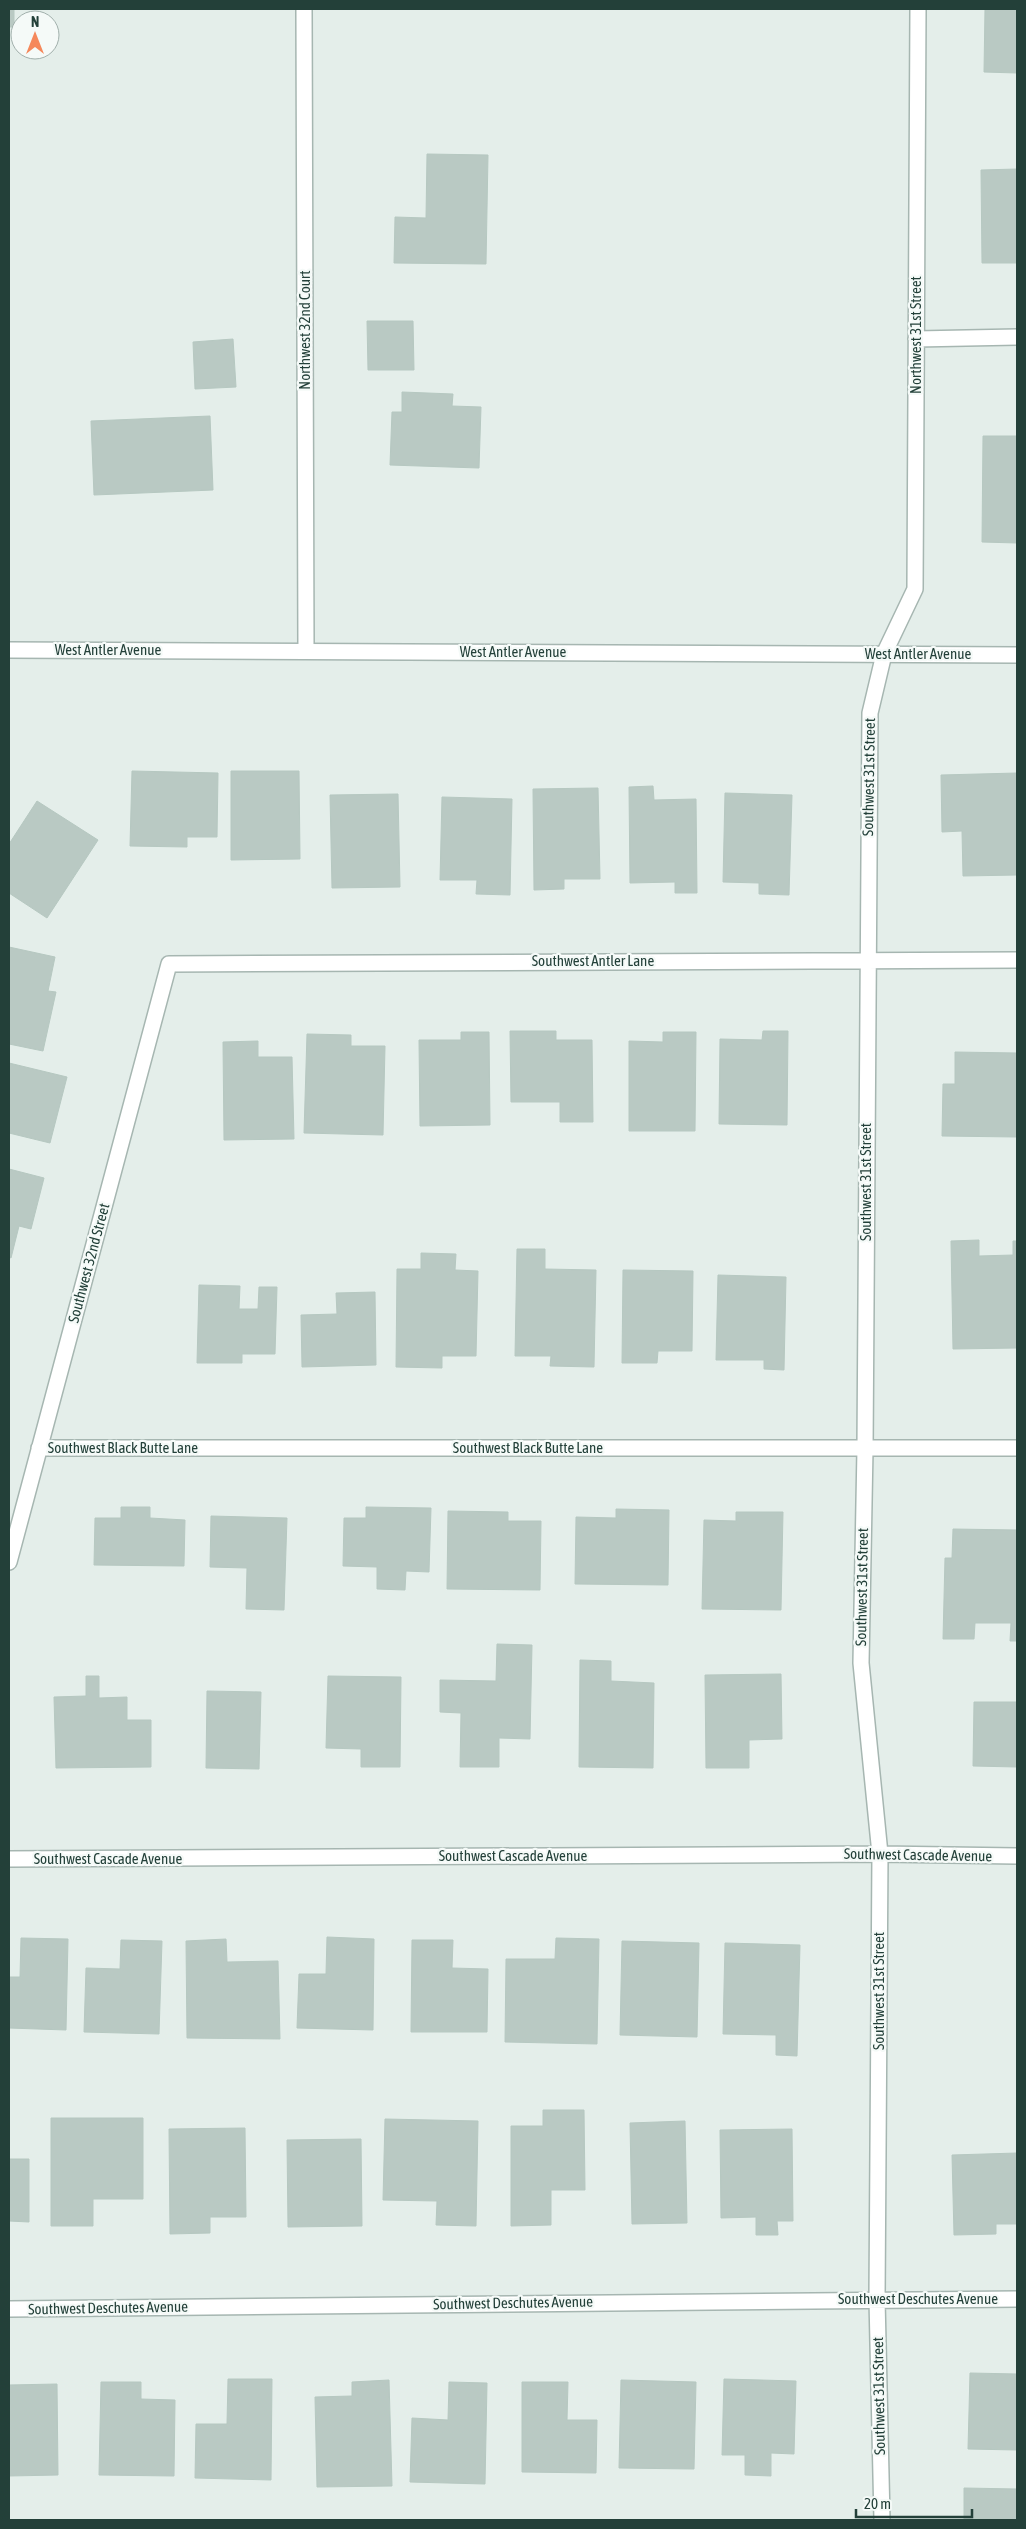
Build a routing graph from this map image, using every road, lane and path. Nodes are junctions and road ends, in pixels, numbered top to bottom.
1 (304, 9) edge
2 (918, 9) edge
3 (1017, 337) edge
4 (916, 339) junction
5 (9, 650) edge
6 (306, 650) junction
7 (884, 654) junction
8 (1017, 654) edge
9 (867, 960) junction
10 (1017, 960) edge
11 (169, 964) joint
12 (39, 1448) junction
13 (1017, 1448) edge
14 (865, 1449) junction
15 (9, 1562) edge
16 (880, 1854) junction
17 (1017, 1856) edge
18 (9, 1860) edge
19 (877, 2298) junction
20 (1017, 2298) edge
21 (9, 2310) edge
22 (882, 2520) edge

1 - 6 street, Northwest 32nd Court
2 - 4 street, Northwest 31st Street
3 - 4 street
4 - 7 street, Northwest 31st Street
5 - 6 street, West Antler Avenue
6 - 7 street, West Antler Avenue
7 - 8 street, West Antler Avenue
7 - 9 street, Southwest 31st Street
9 - 10 street, Southwest Antler Lane
9 - 11 street, Southwest Antler Lane
9 - 14 street, Southwest 31st Street
11 - 12 street, Southwest 32nd Street
12 - 14 street, Southwest Black Butte Lane
12 - 15 street, Southwest 32nd Street
13 - 14 street, Southwest Black Butte Lane
14 - 16 street, Southwest 31st Street
16 - 17 street, Southwest Cascade Avenue
16 - 18 street, Southwest Cascade Avenue
16 - 19 street, Southwest 31st Street
19 - 20 street, Southwest Deschutes Avenue
19 - 21 street, Southwest Deschutes Avenue
19 - 22 street, Southwest 31st Street

